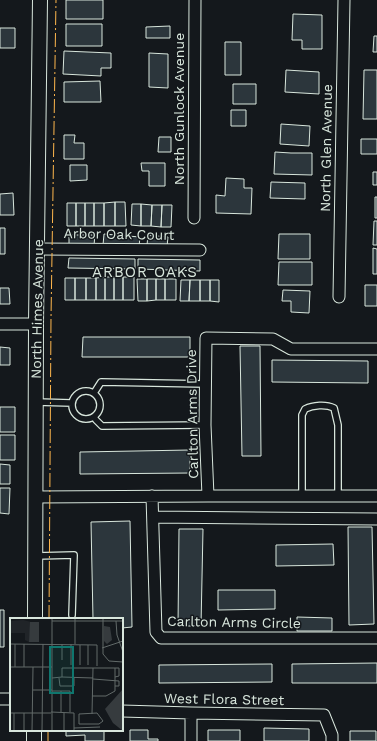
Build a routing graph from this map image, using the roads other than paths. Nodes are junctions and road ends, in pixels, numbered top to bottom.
1 (40, 0) edge
2 (195, 0) edge
3 (344, 0) edge
4 (194, 218) dead end
5 (38, 249) junction
6 (200, 250) dead end
7 (338, 297) dead end
8 (0, 324) edge
9 (36, 324) junction
10 (377, 349) edge
11 (206, 384) junction
12 (94, 393) junction
13 (36, 402) junction
14 (72, 404) junction
15 (94, 417) junction
16 (205, 425) junction
17 (152, 496) junction
18 (208, 496) junction
19 (302, 496) junction
20 (338, 496) junction
21 (377, 496) edge
22 (36, 497) junction
23 (153, 517) junction
24 (377, 519) edge
25 (35, 556) junction
26 (72, 615) dead end
27 (35, 618) edge
28 (377, 638) edge
29 (123, 711) edge
30 (191, 714) junction
31 (191, 741) edge
32 (332, 741) edge

1 - 5 street, North Himes Avenue
2 - 4 street, North Gunlock Avenue
3 - 7 street, North Glen Avenue
5 - 6 street, Arbor Oak Court
5 - 9 street, North Himes Avenue
8 - 9 street
9 - 13 street, North Himes Avenue
10 - 11 street, Carlton Arms Drive
11 - 12 lane
11 - 16 street, Carlton Arms Drive
12 - 14 lane
12 - 15 lane
13 - 14 lane
13 - 22 street, North Himes Avenue
14 - 15 lane
15 - 16 lane
16 - 18 street, Carlton Arms Drive
17 - 18 street, Carlton Arms Drive
17 - 22 street, Carlton Arms Drive
17 - 23 street, Carlton Arms Circle
18 - 19 street, Carlton Arms Drive
19 - 20 street, Carlton Arms Drive
19 - 20 lane
20 - 21 street, Carlton Arms Drive
22 - 25 street, North Himes Avenue
23 - 24 street
23 - 28 street, Carlton Arms Circle
25 - 26 lane
25 - 27 street, North Himes Avenue
29 - 30 street, West Flora Street
30 - 31 street
30 - 32 street, West Flora Street

